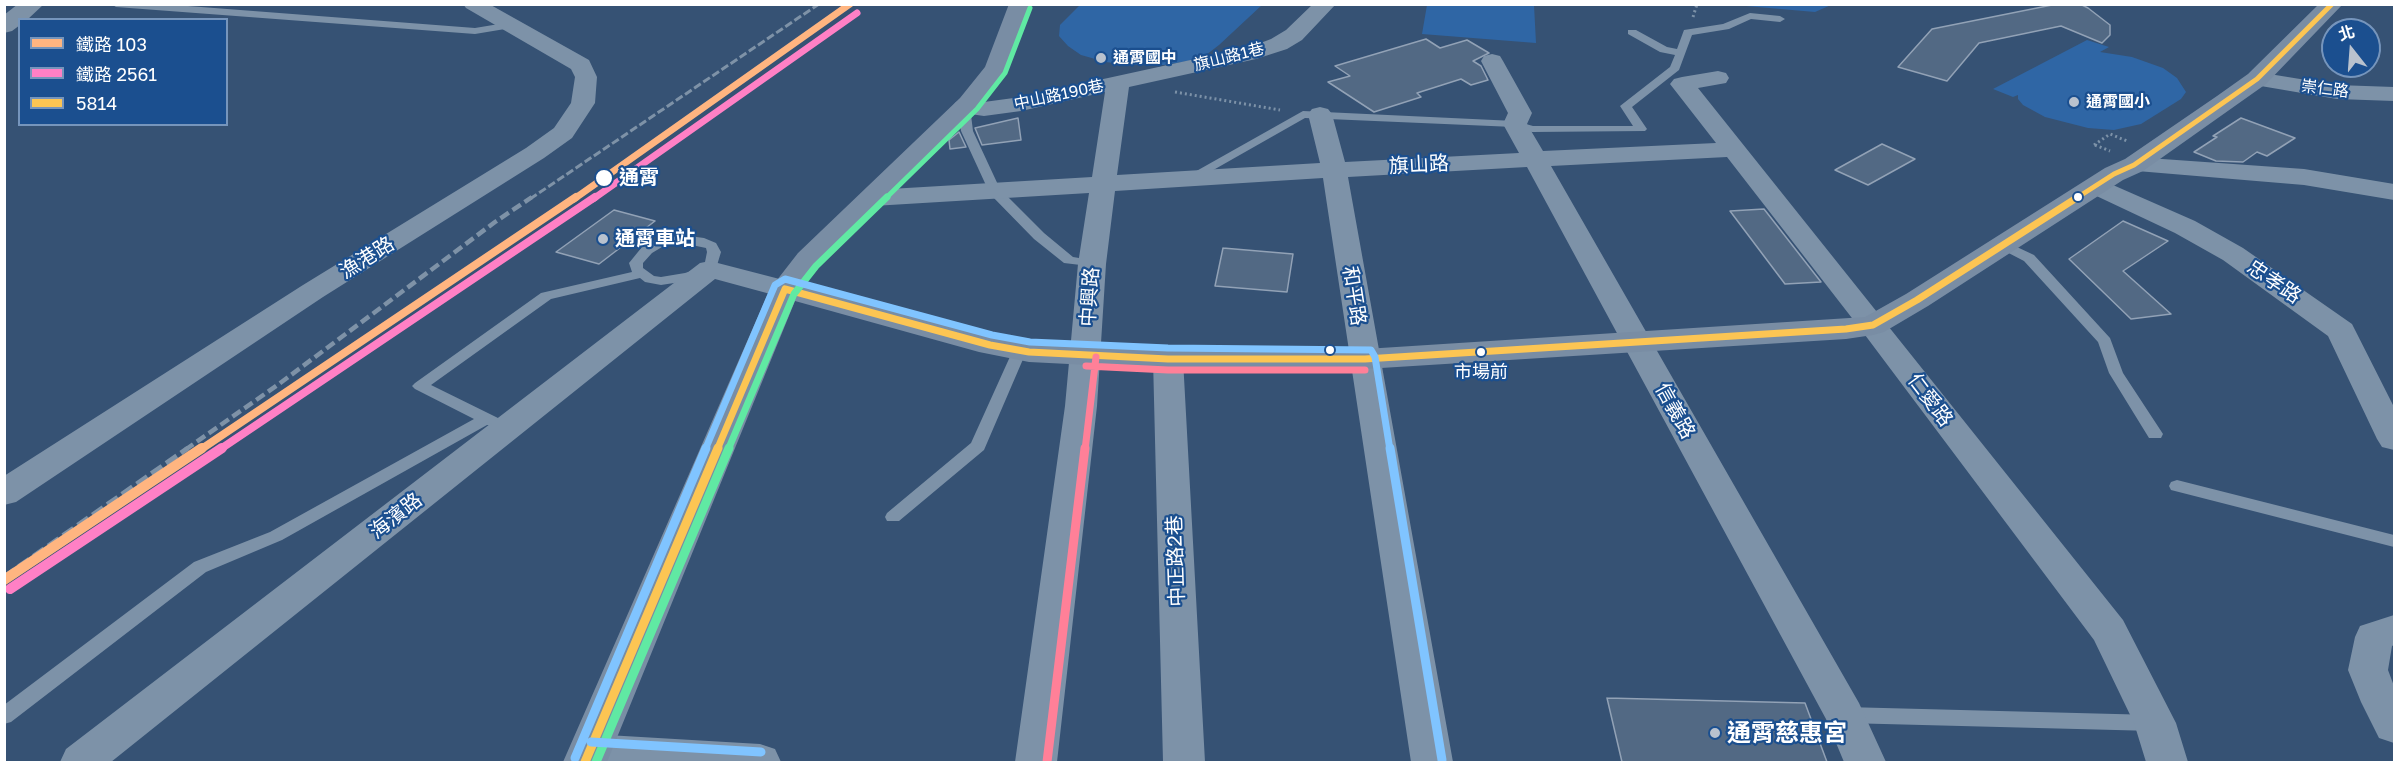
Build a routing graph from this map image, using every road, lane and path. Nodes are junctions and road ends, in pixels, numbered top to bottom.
1 (21, 4) edge
2 (33, 4) edge
3 (116, 4) edge
4 (473, 4) edge
5 (1020, 4) edge
6 (1326, 4) edge
7 (2332, 4) edge
8 (6, 16) edge
9 (1780, 19) dead end
10 (511, 25) junction
11 (1632, 32) dead end
12 (1679, 52) junction
13 (1492, 62) dead end
14 (1718, 78) dead end
15 (2257, 79) junction
16 (1118, 82) junction
17 (2394, 94) edge
18 (964, 107) junction
19 (1312, 114) junction
20 (1515, 124) junction
21 (2110, 134) dead end
22 (2094, 145) dead end
23 (1735, 149) junction
24 (1534, 159) junction
25 (2134, 165) junction
26 (1334, 170) junction
27 (1190, 178) junction
28 (1103, 184) junction
29 (2097, 186) junction
30 (994, 191) junction
31 (2394, 192) edge
32 (873, 198) junction
33 (2002, 244) junction
34 (1092, 264) junction
35 (710, 269) junction
36 (640, 274) junction
37 (785, 289) junction
38 (1873, 325) junction
39 (1636, 343) junction
40 (1020, 350) junction
41 (1086, 356) junction
42 (1365, 358) junction
43 (1168, 360) junction
44 (497, 424) junction
45 (2155, 434) dead end
46 (2394, 439) edge
47 (2177, 486) dead end
48 (4, 493) edge
49 (893, 517) dead end
50 (2394, 541) edge
51 (2394, 630) edge
52 (1845, 715) junction
53 (4, 716) edge
54 (2154, 723) junction
55 (2394, 726) edge
56 (588, 757) edge
57 (81, 762) edge
58 (760, 762) edge
59 (1036, 762) edge
60 (1184, 762) edge
61 (1432, 762) edge
62 (1865, 762) edge
63 (2167, 762) edge

1 - 8 street
2 - 8 highway
3 - 10 lane
4 - 10 street, 漁港路
5 - 18 main road
6 - 16 street, 旗山路1巷
7 - 15 main road
9 - 12 lane
10 - 48 street, 漁港路
11 - 12 lane
12 - 20 lane
13 - 20 street, 信義路
14 - 23 street, 仁愛路
15 - 17 street, 崇仁路
15 - 25 main road
16 - 18 street, 中山路190巷
16 - 19 path
16 - 28 street, 中興路
18 - 30 lane
18 - 32 main road
19 - 20 lane
19 - 26 street, 和平路
19 - 27 lane
20 - 24 street, 信義路
21 - 22 path
23 - 24 street, 旗山路
23 - 38 street, 仁愛路
24 - 26 street, 旗山路
24 - 39 street, 信義路
25 - 29 main road
25 - 31 street
26 - 27 street, 旗山路
26 - 42 street, 和平路
27 - 28 street, 旗山路
28 - 30 street, 旗山路
28 - 34 street, 中興路
29 - 33 main road
29 - 46 street, 忠孝路
30 - 32 street, 旗山路
30 - 34 lane
32 - 37 main road
33 - 38 main road
33 - 45 lane
34 - 41 street, 中興路
35 - 36 lane
35 - 36 lane
35 - 37 street
35 - 44 street, 海濱路
36 - 44 lane
37 - 40 main road
37 - 56 main road
38 - 39 main road
38 - 54 street, 仁愛路
39 - 42 main road
39 - 52 street, 信義路
40 - 41 main road
40 - 49 lane
41 - 43 main road
41 - 59 street, 中興路
42 - 43 main road
42 - 61 street, 和平路
43 - 60 street, 中正路2巷
44 - 53 lane
44 - 57 street, 海濱路
47 - 50 lane
51 - 55 street
52 - 54 lane
52 - 62 street, 信義路
54 - 63 street, 仁愛路
56 - 58 street

